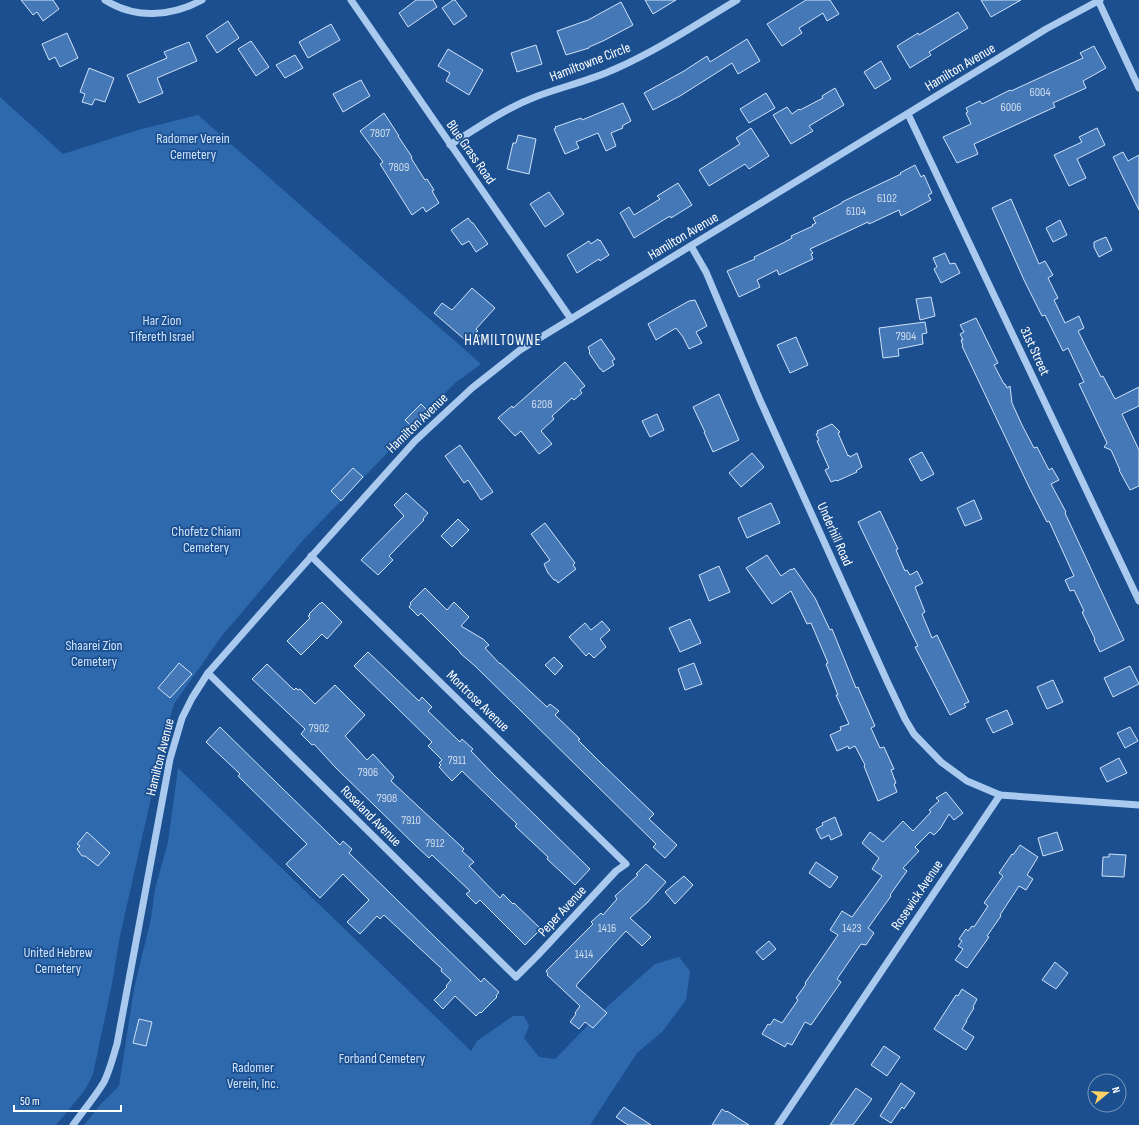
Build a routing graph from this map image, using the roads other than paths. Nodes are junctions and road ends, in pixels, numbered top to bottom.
1 (105, 0) edge
2 (202, 0) edge
3 (351, 0) edge
4 (737, 0) edge
5 (1099, 0) edge
6 (1139, 88) edge
7 (908, 114) junction
8 (450, 145) junction
9 (691, 246) junction
10 (571, 319) junction
11 (311, 556) junction
12 (1139, 600) edge
13 (208, 673) junction
14 (1000, 795) junction
15 (1139, 805) edge
16 (626, 864) joint
17 (516, 977) joint
18 (72, 1125) edge
19 (778, 1125) edge

1 - 2 street
3 - 8 street, Blue Grass Road
4 - 8 street, Hamiltowne Circle
5 - 6 street
5 - 7 street, Hamilton Avenue
7 - 9 street, Hamilton Avenue
7 - 12 street, 31st Street
8 - 10 street, Blue Grass Road
9 - 10 street, Hamilton Avenue
9 - 14 street, Underhill Road
10 - 11 street, Hamilton Avenue
11 - 13 street, Hamilton Avenue
11 - 16 street, Montrose Avenue
13 - 17 street, Roseland Avenue
13 - 18 street, Hamilton Avenue
14 - 15 street
14 - 19 street, Rosewick Avenue
16 - 17 street, Peper Avenue

